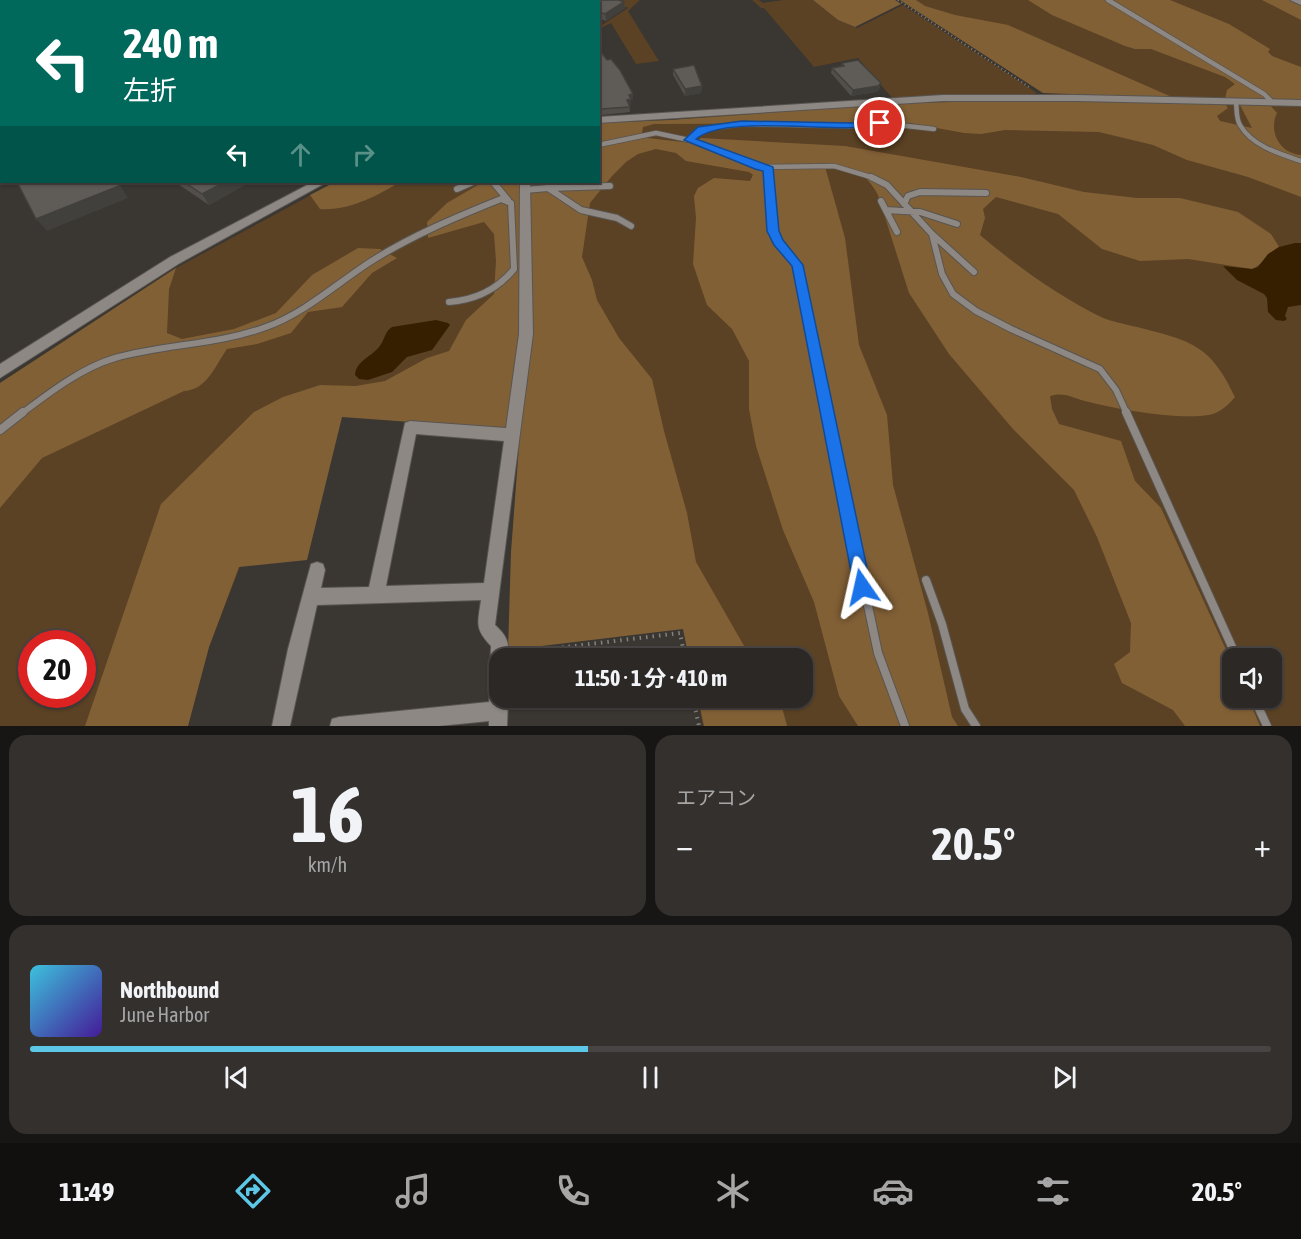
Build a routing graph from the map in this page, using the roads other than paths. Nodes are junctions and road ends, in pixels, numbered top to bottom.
1 (1108, 0) edge
2 (1294, 0) edge
3 (1301, 3) edge
4 (1236, 102) junction
5 (1272, 102) junction
6 (1301, 103) edge
7 (600, 120) edge
8 (934, 129) dead end
9 (689, 140) junction
10 (600, 145) edge
11 (1301, 161) edge
12 (768, 167) junction
13 (319, 183) edge
14 (470, 183) edge
15 (495, 183) edge
16 (525, 186) edge
17 (610, 186) dead end
18 (548, 188) junction
19 (458, 189) dead end
20 (986, 193) dead end
21 (510, 201) junction
22 (881, 201) dead end
23 (906, 207) junction
24 (885, 210) junction
25 (525, 220) junction
26 (957, 224) dead end
27 (631, 226) dead end
28 (897, 232) dead end
29 (932, 234) junction
30 (974, 272) dead end
31 (449, 302) dead end
32 (0, 372) edge
33 (0, 430) edge
34 (512, 435) junction
35 (317, 570) dead end
36 (926, 580) dead end
37 (490, 591) junction
38 (376, 594) junction
39 (311, 597) junction
40 (1232, 648) edge
41 (1259, 708) edge
42 (498, 719) edge
43 (281, 726) edge
44 (339, 726) edge
45 (904, 726) edge
46 (976, 726) edge
47 (1267, 726) edge

1 - 5 lane
2 - 3 street
4 - 5 street
4 - 7 street
4 - 11 lane
5 - 6 street
8 - 9 lane
9 - 10 lane
9 - 12 lane
12 - 23 lane
12 - 45 lane
13 - 32 street
14 - 19 lane
15 - 21 lane
16 - 18 lane
16 - 25 street
17 - 18 lane
18 - 27 lane
20 - 23 lane
21 - 25 lane
21 - 31 lane
21 - 33 lane
22 - 24 lane
23 - 24 lane
23 - 26 lane
23 - 29 lane
24 - 28 lane
25 - 34 street
29 - 30 lane
29 - 40 lane
34 - 37 street
34 - 38 street
35 - 39 street
36 - 46 lane
37 - 38 street
37 - 42 street
38 - 39 street
39 - 43 street
41 - 47 lane
42 - 44 street

